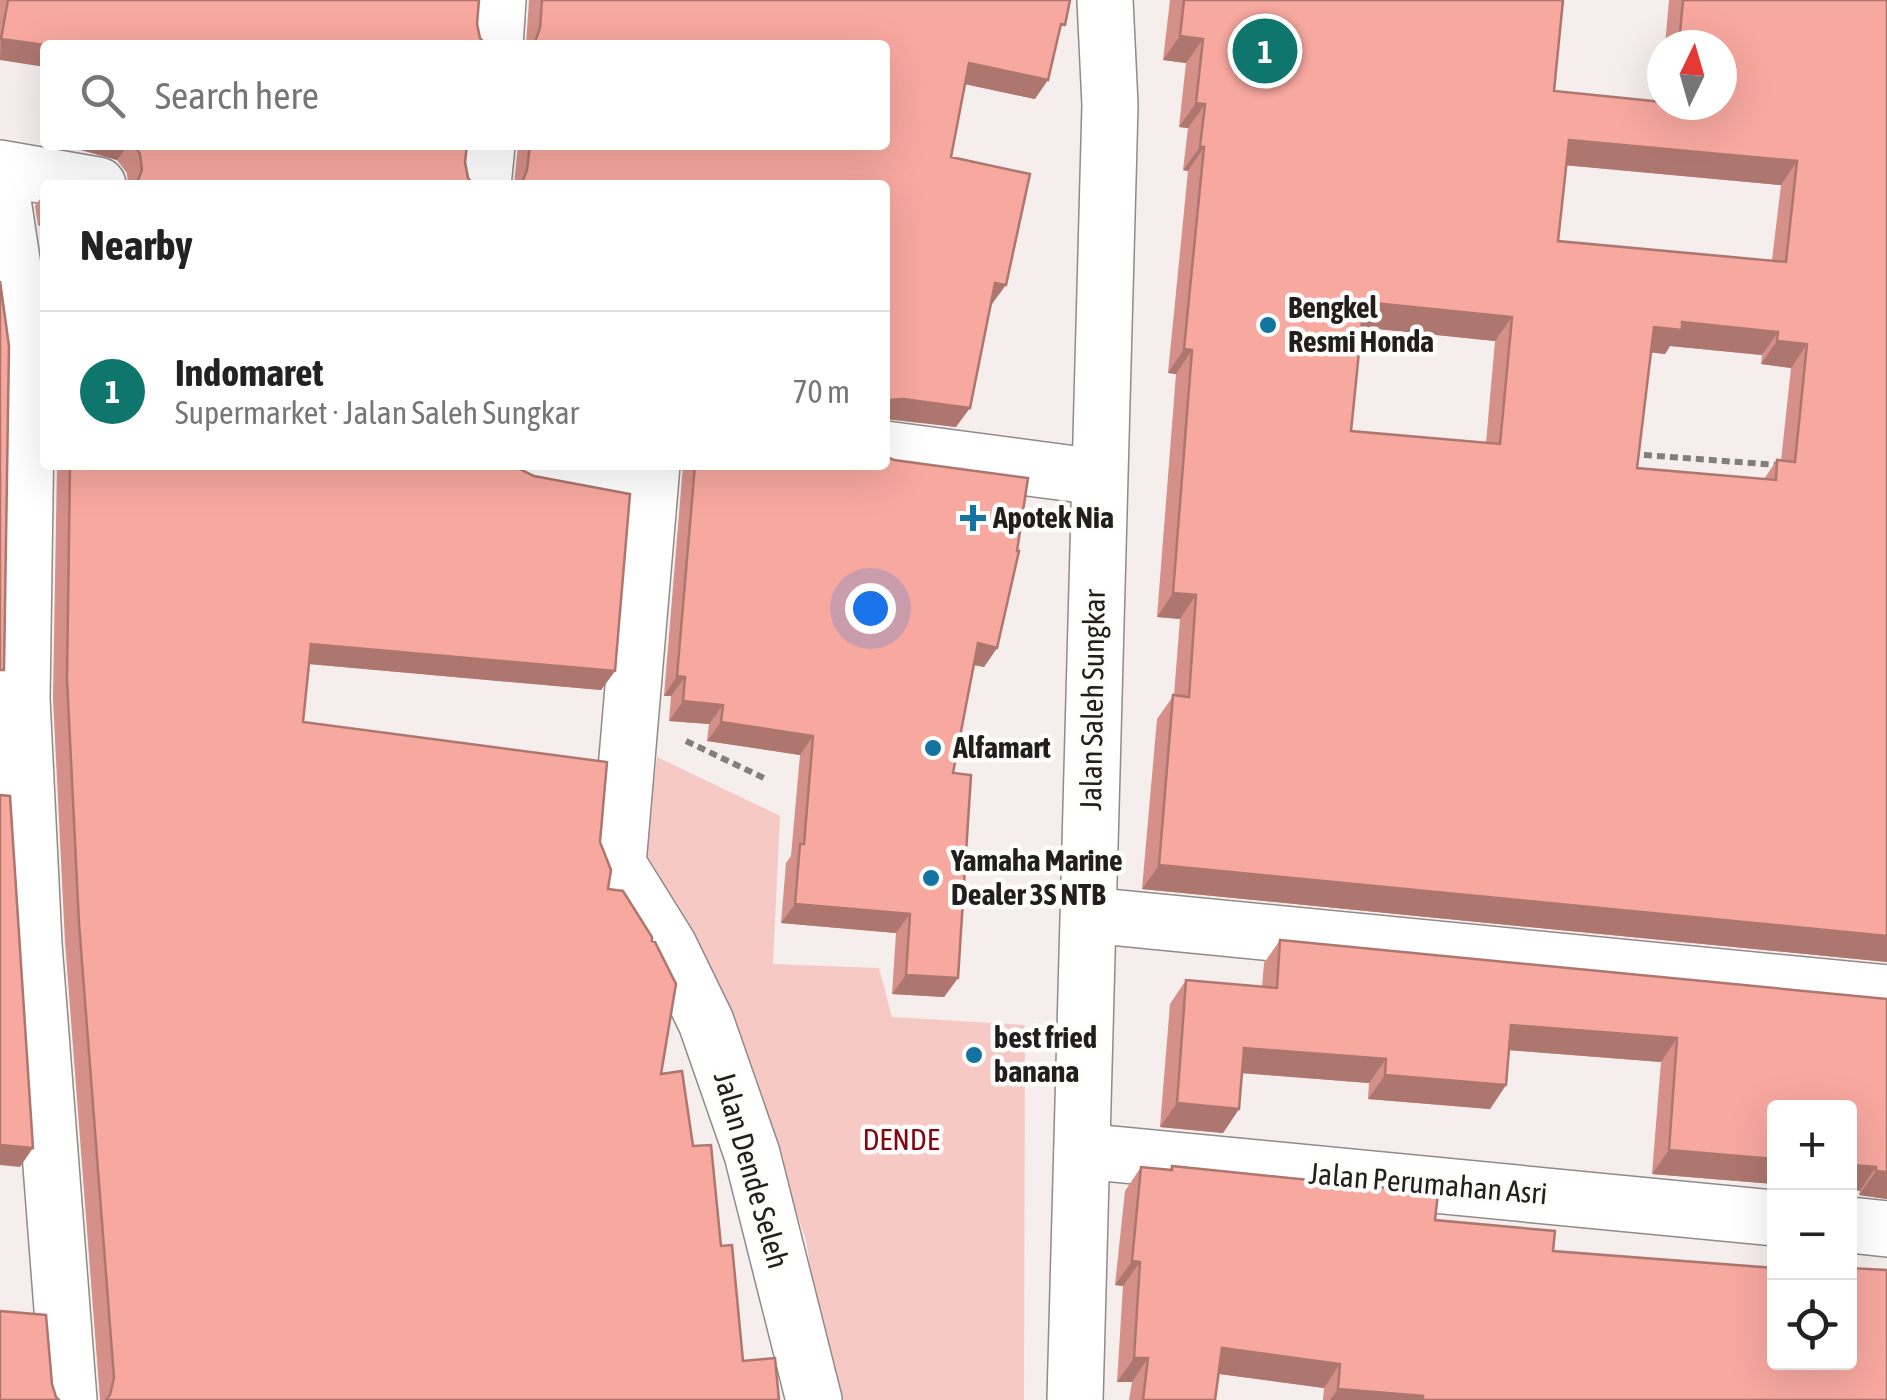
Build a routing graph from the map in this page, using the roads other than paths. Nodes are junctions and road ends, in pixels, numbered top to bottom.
1 (498, 0) edge
2 (1105, 0) edge
3 (495, 40) edge
4 (486, 150) edge
5 (0, 168) edge
6 (0, 180) edge
7 (69, 180) edge
8 (483, 180) edge
9 (36, 362) edge
10 (890, 451) edge
11 (578, 470) edge
12 (650, 477) edge
13 (1097, 477) junction
14 (1089, 915) junction
15 (1887, 993) edge
16 (1082, 1151) junction
17 (1767, 1217) edge
18 (1857, 1226) edge
19 (1887, 1228) edge
20 (69, 1400) edge
21 (814, 1400) edge
22 (1075, 1400) edge

1 - 3 main road
2 - 13 main road, Jalan Saleh Sungkar
4 - 8 main road
5 - 7 main road
6 - 9 main road
9 - 20 main road
10 - 13 main road
11 - 12 main road
12 - 21 main road, Jalan Dende Seleh
13 - 14 main road, Jalan Saleh Sungkar
14 - 15 main road
14 - 16 main road, Jalan Saleh Sungkar
16 - 17 main road, Jalan Perumahan Asri
16 - 22 main road, Jalan Saleh Sungkar
18 - 19 main road

